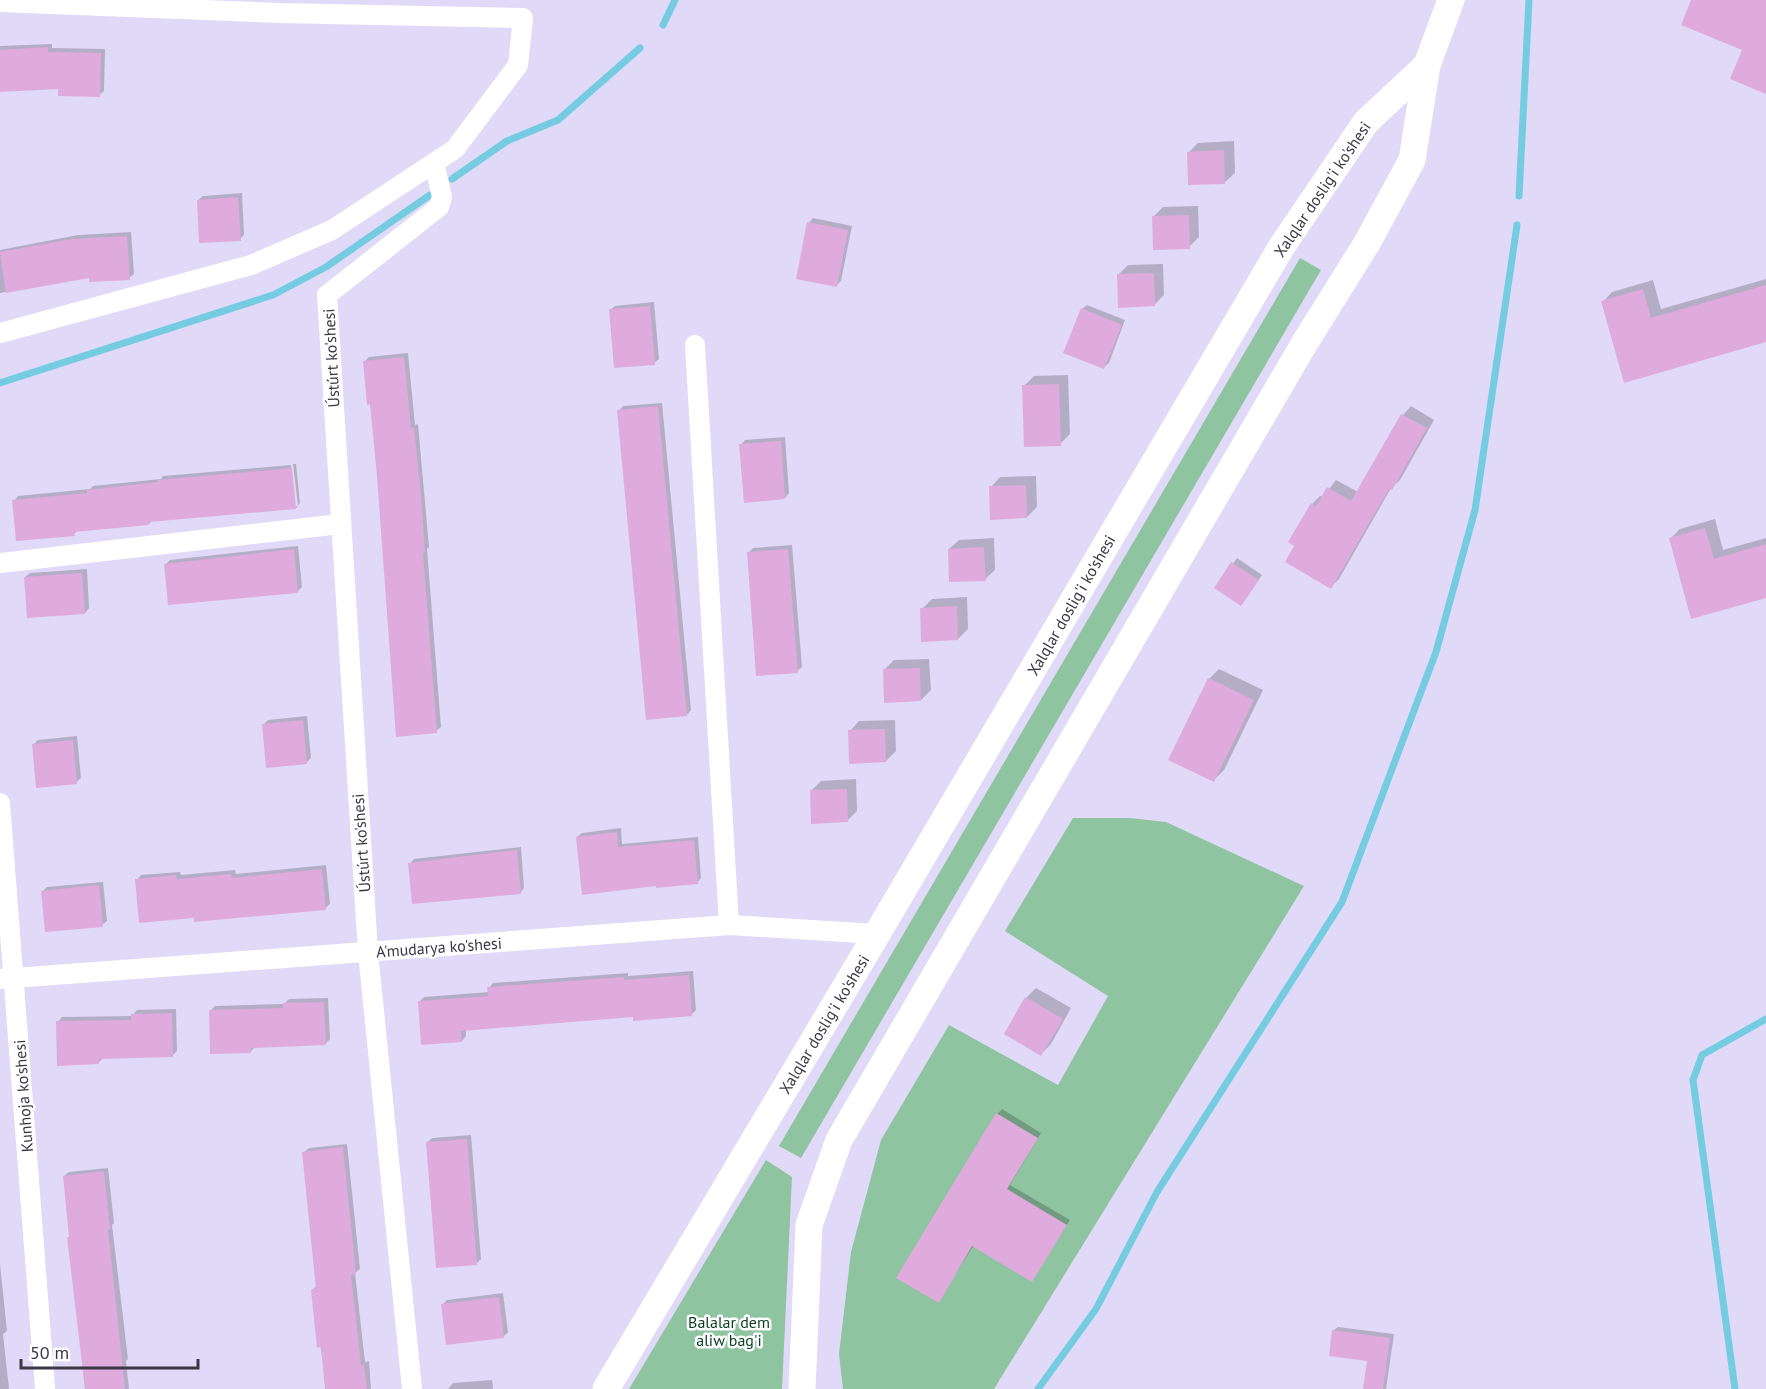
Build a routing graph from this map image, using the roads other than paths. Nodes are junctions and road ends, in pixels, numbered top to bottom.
1 (1450, 0) edge
2 (0, 2) edge
3 (1428, 65) junction
4 (434, 163) junction
5 (0, 333) edge
6 (695, 345) dead end
7 (340, 524) junction
8 (0, 563) edge
9 (0, 803) edge
10 (729, 925) junction
11 (877, 934) junction
12 (368, 952) junction
13 (7, 979) edge
14 (45, 1389) edge
15 (412, 1389) edge
16 (606, 1389) edge
17 (802, 1389) edge

1 - 3 main road
2 - 4 street
3 - 11 main road, Xalqlar doslig'i ko'shesi
3 - 17 main road
4 - 5 street
4 - 7 street, Ústúrt ko'shesi
6 - 10 street
7 - 8 street
7 - 12 street, Ústúrt ko'shesi
9 - 13 street, Kunhoja ko'shesi
10 - 11 street, A'mudarya ko'shesi
10 - 12 street, A'mudarya ko'shesi
11 - 16 main road, Xalqlar doslig'i ko'shesi
12 - 13 street, A'mudarya ko'shesi
12 - 15 street, Ústúrt ko'shesi
13 - 14 street, Kunhoja ko'shesi

